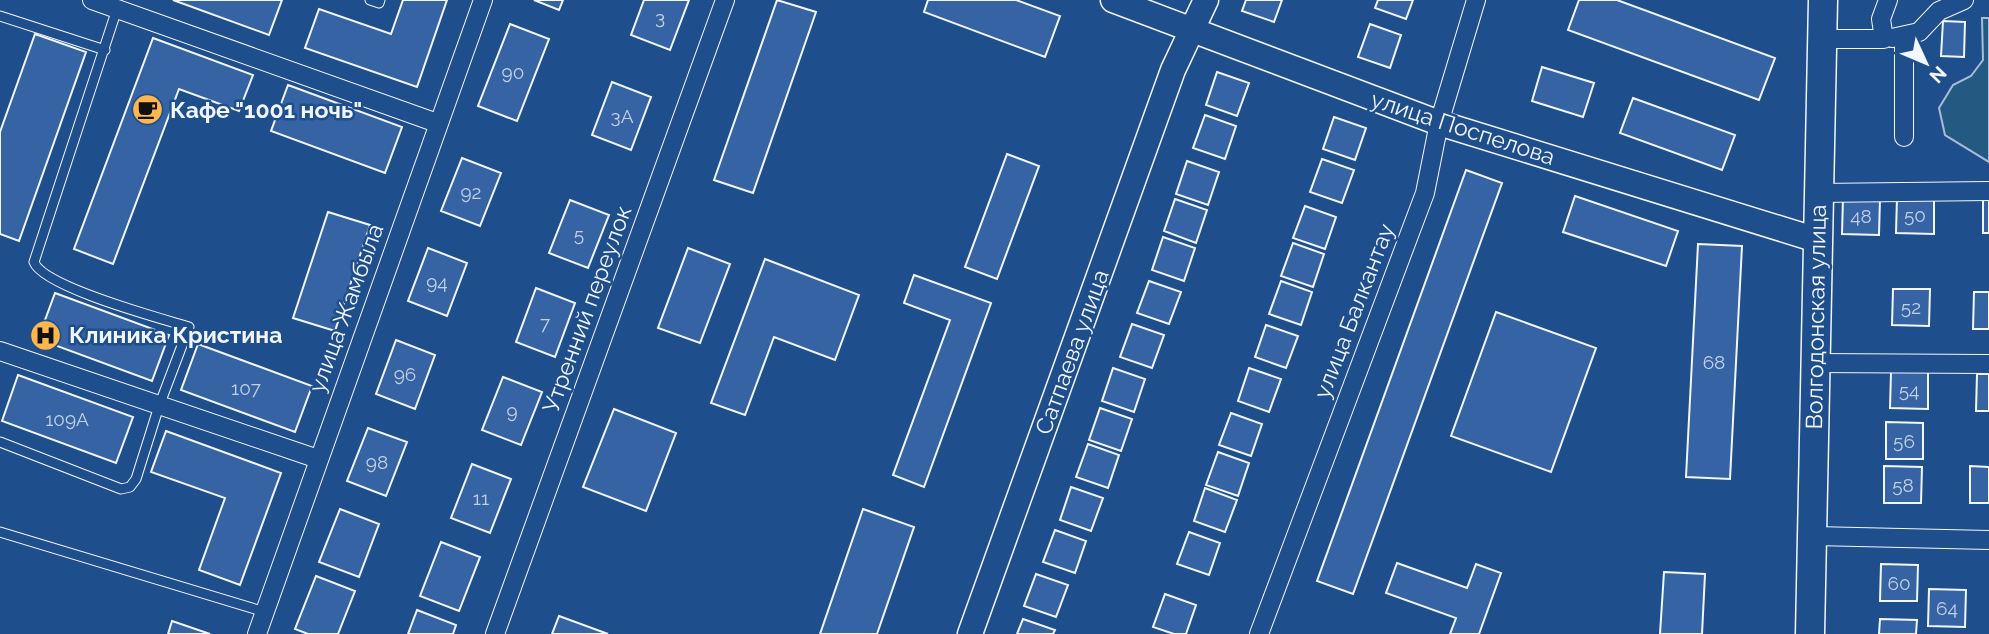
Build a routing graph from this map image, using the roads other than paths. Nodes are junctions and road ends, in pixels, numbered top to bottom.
1 (92, 0) edge
2 (370, 0) edge
3 (380, 0) edge
4 (483, 0) edge
5 (725, 0) edge
6 (1113, 0) edge
7 (1206, 0) edge
8 (1476, 0) edge
9 (1823, 0) edge
10 (1888, 0) edge
11 (1964, 0) edge
12 (117, 9) junction
13 (1159, 9) edge
14 (0, 16) edge
15 (1192, 31) junction
16 (1904, 37) junction
17 (1823, 39) junction
18 (1884, 39) junction
19 (106, 50) junction
20 (1173, 70) junction
21 (437, 123) junction
22 (1439, 123) junction
23 (1904, 136) dead end
24 (1989, 191) edge
25 (1818, 193) junction
26 (1818, 240) junction
27 (1, 354) edge
28 (1813, 363) junction
29 (1989, 364) edge
30 (159, 406) junction
31 (0, 442) edge
32 (318, 459) junction
33 (0, 531) edge
34 (1814, 536) junction
35 (1989, 540) edge
36 (265, 612) junction
37 (257, 634) edge
38 (495, 634) edge
39 (970, 634) edge
40 (1259, 634) edge
41 (1810, 634) edge

1 - 12 street
2 - 3 lane
4 - 21 street, улица Жамбыла
5 - 38 street, Утренний переулок
6 - 13 street, улица Поспелова
7 - 15 street, Сатпаева улица
8 - 22 street, улица Балкантау
9 - 17 main road, Волгодонская улица
10 - 18 street
11 - 16 street
12 - 19 lane
12 - 21 street
13 - 15 street, улица Поспелова
13 - 20 street
14 - 19 lane
15 - 20 street, Сатпаева улица
15 - 22 street, улица Поспелова
16 - 18 street
16 - 23 street
17 - 18 street
17 - 25 main road, Волгодонская улица
19 - 30 lane
20 - 39 street, Сатпаева улица
21 - 32 street, улица Жамбыла
22 - 26 street, улица Поспелова
22 - 40 street, улица Балкантау
24 - 25 street
25 - 26 main road, Волгодонская улица
26 - 28 main road, Волгодонская улица
27 - 30 street
28 - 29 street
28 - 34 main road, Волгодонская улица
30 - 31 lane
30 - 32 street
32 - 36 street, улица Жамбыла
33 - 36 lane
34 - 35 street
34 - 41 main road, Волгодонская улица
36 - 37 street, улица Жамбыла

